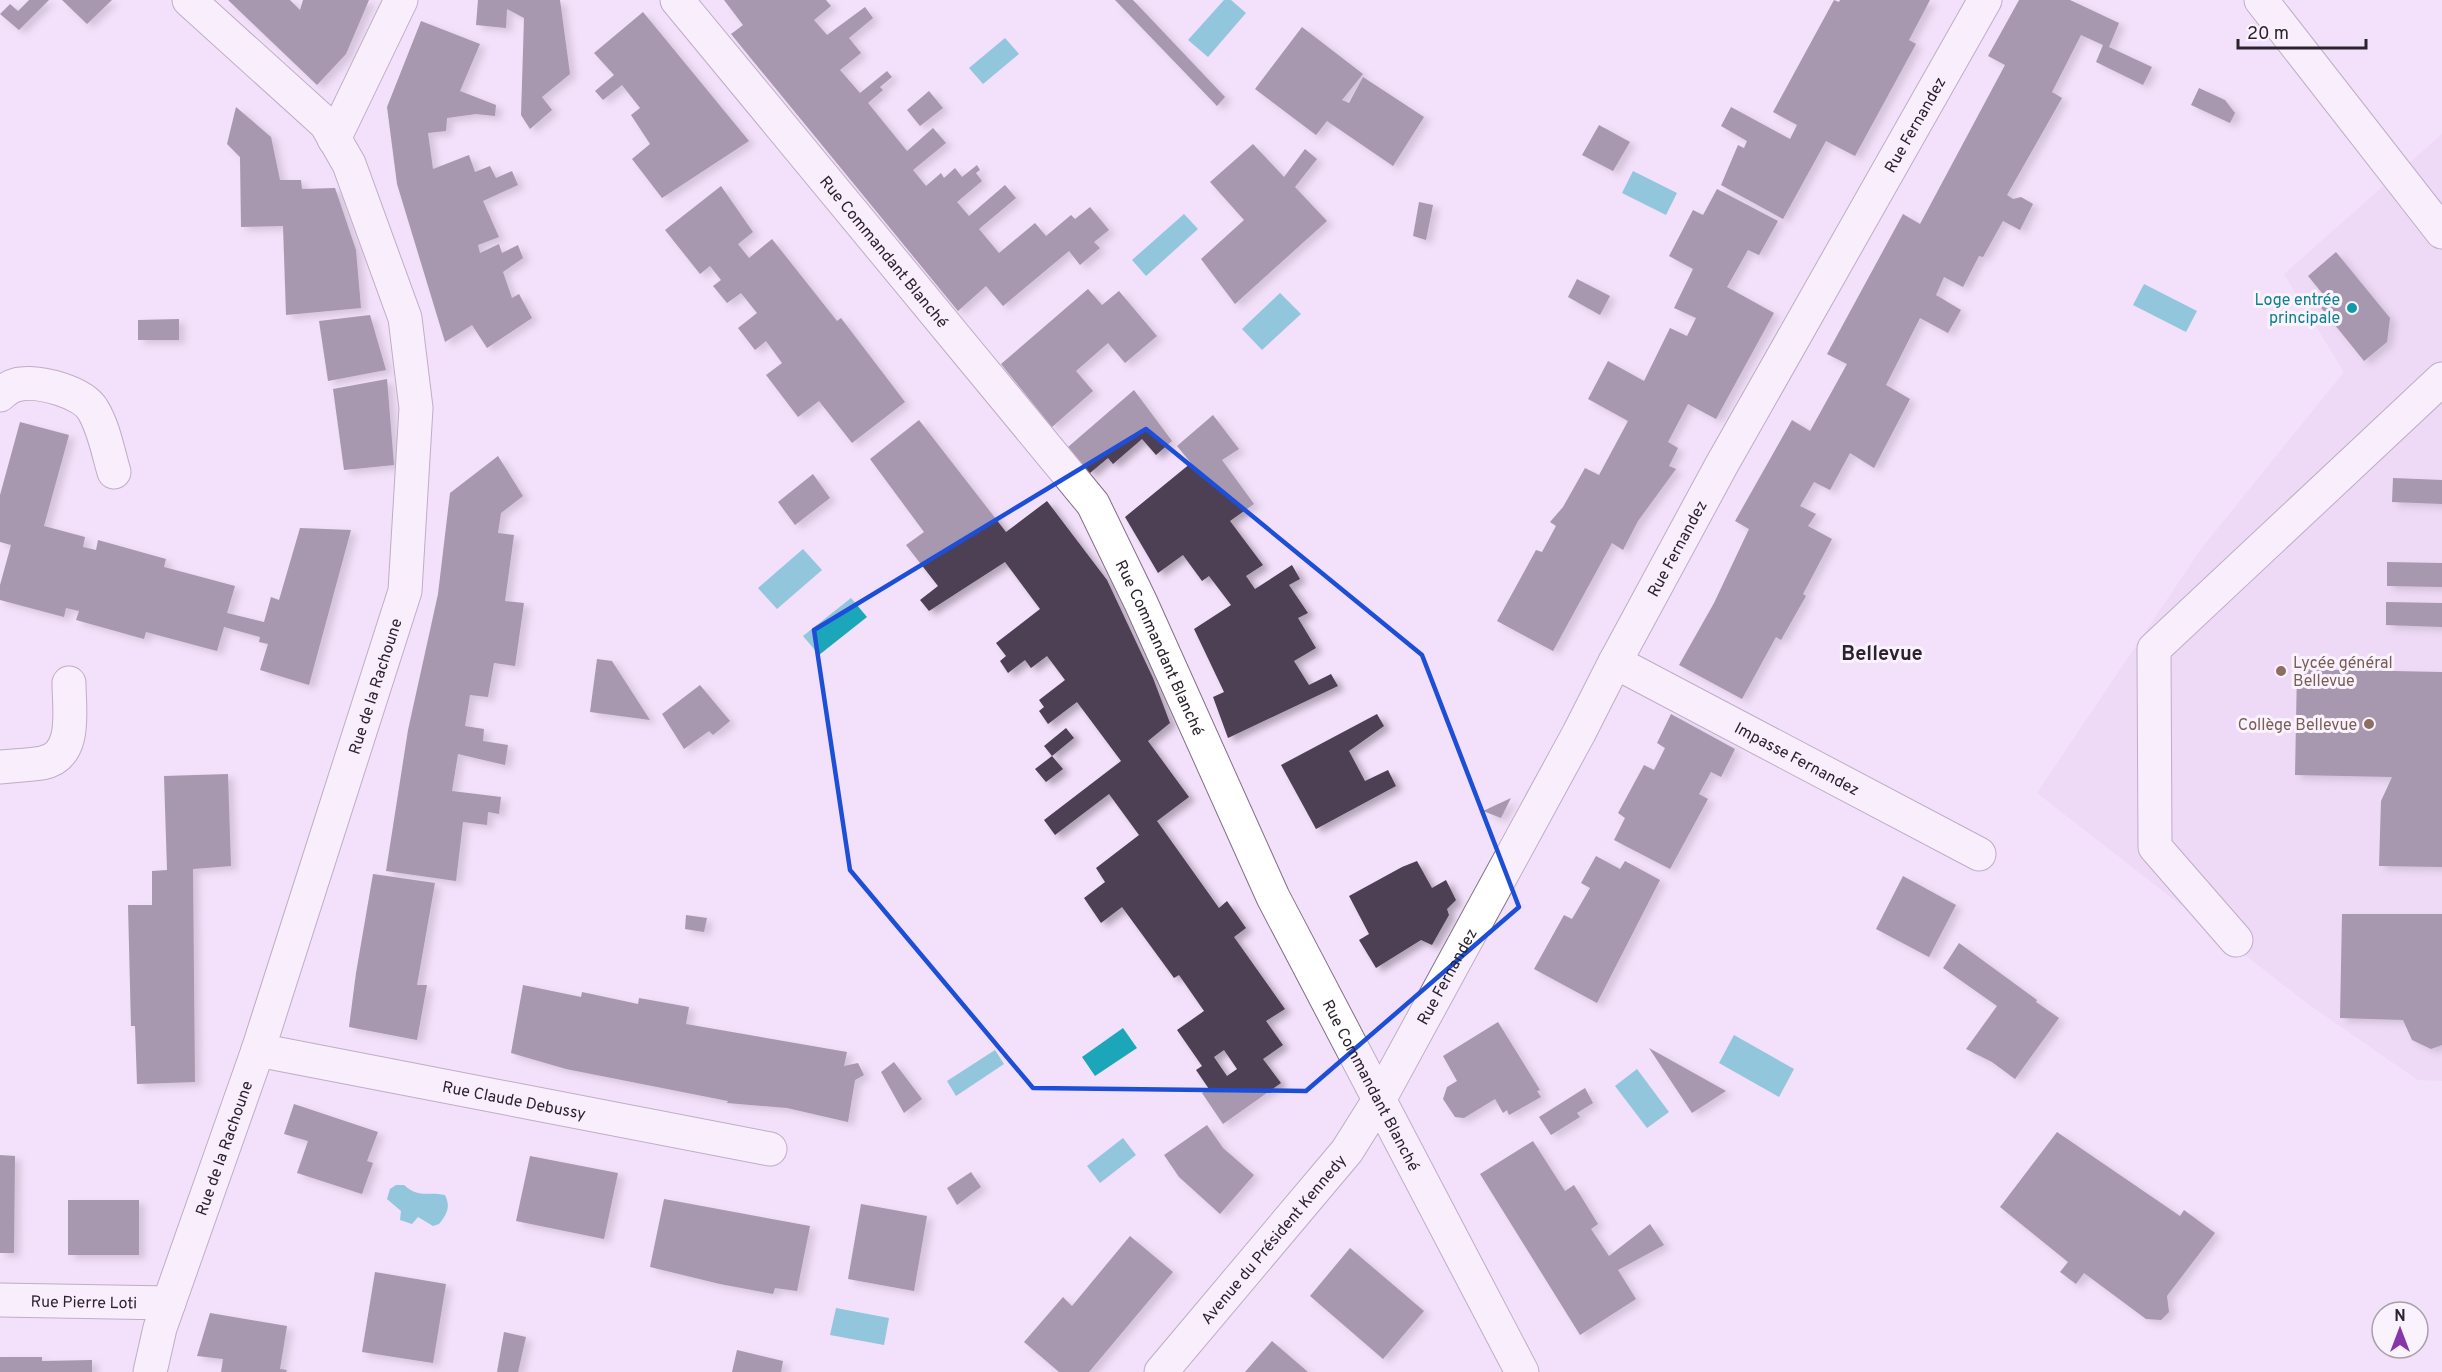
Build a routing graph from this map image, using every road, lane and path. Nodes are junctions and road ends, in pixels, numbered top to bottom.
1 (189, 0) edge
2 (401, 0) edge
3 (677, 0) edge
4 (1985, 0) edge
5 (2261, 0) edge
6 (334, 139) junction
7 (2442, 232) edge
8 (2442, 379) edge
9 (0, 395) edge
10 (114, 472) dead end
11 (1615, 662) junction
12 (69, 682) dead end
13 (0, 767) edge
14 (1979, 854) dead end
15 (2236, 940) dead end
16 (258, 1050) junction
17 (1378, 1100) junction
18 (770, 1149) dead end
19 (0, 1300) edge
20 (169, 1303) junction
21 (150, 1372) edge
22 (1161, 1372) edge
23 (1522, 1372) edge

1 - 6 street, Rue de la Rachoune
2 - 6 street
3 - 17 street, Rue Commandant Blanché
4 - 11 street, Rue Fernandez
5 - 7 street
6 - 16 street, Rue de la Rachoune
8 - 15 street
9 - 10 street
11 - 14 street, Impasse Fernandez
11 - 17 street, Rue Fernandez
12 - 13 street
16 - 18 street, Rue Claude Debussy
16 - 20 street, Rue de la Rachoune
17 - 22 street, Avenue du Président Kennedy
17 - 23 street, Rue Commandant Blanché
19 - 20 street, Rue Pierre Loti
20 - 21 street, Rue de la Rachoune

